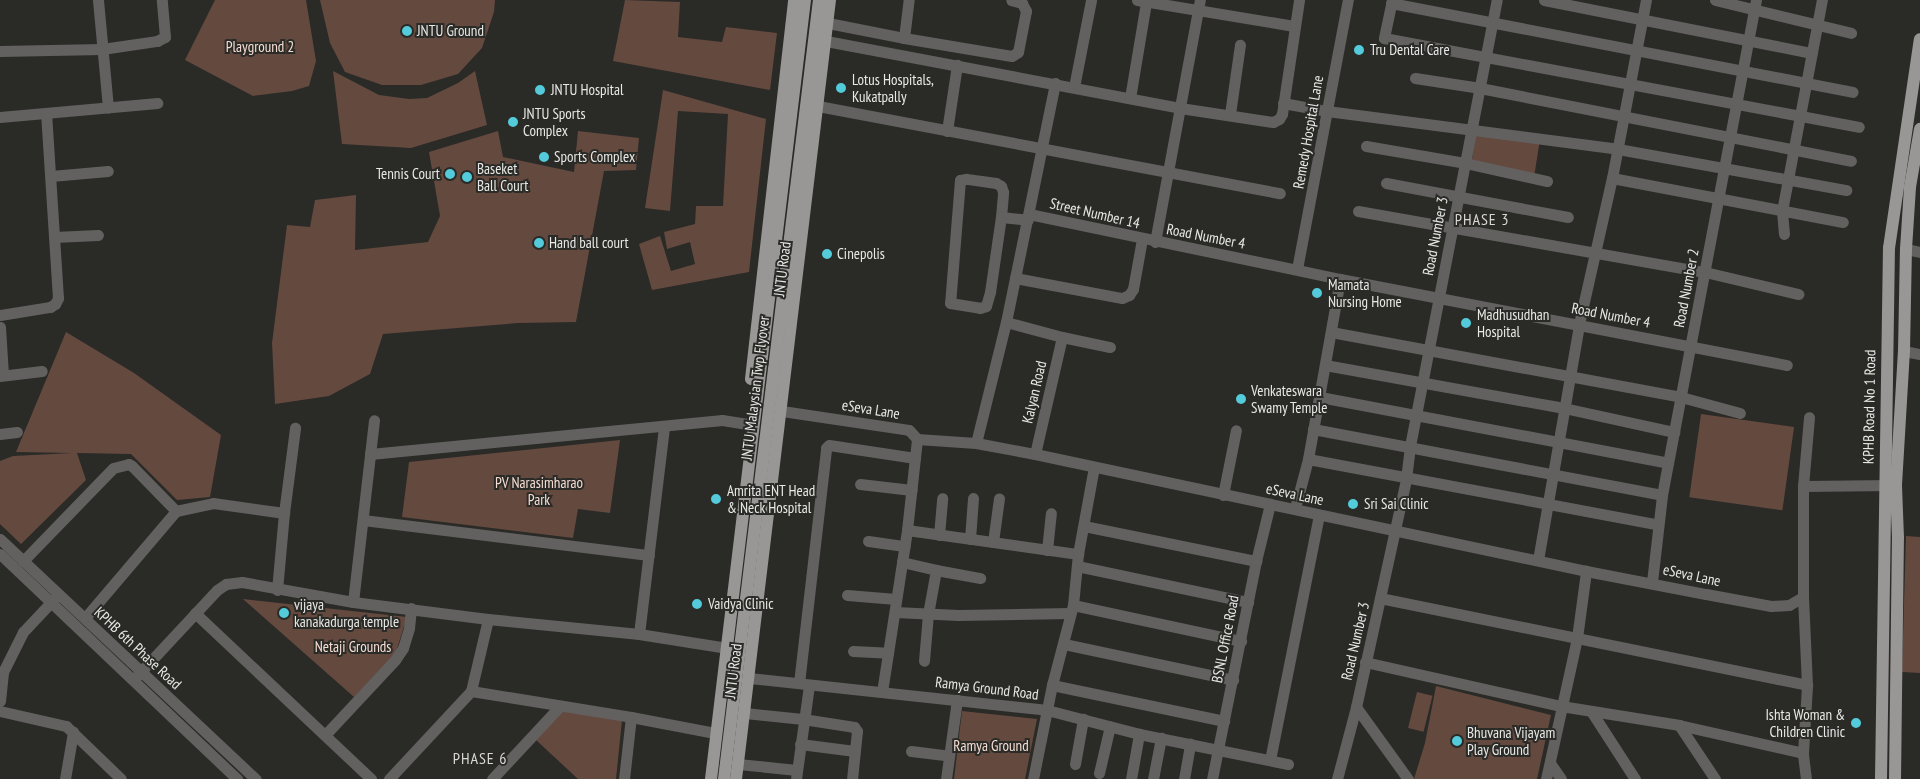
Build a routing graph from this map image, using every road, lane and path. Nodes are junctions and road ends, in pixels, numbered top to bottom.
1 (98, 0) edge
2 (162, 0) edge
3 (794, 0) edge
4 (805, 0) edge
5 (819, 0) edge
6 (830, 0) edge
7 (908, 0) edge
8 (1011, 0) edge
9 (1091, 0) edge
10 (1299, 0) edge
11 (1348, 0) edge
12 (1497, 0) edge
13 (1544, 0) edge
14 (1646, 0) edge
15 (1715, 0) edge
16 (1822, 0) edge
17 (1142, 1) edge
18 (1392, 1) edge
19 (1199, 4) edge
20 (1756, 4) edge
21 (1643, 20) junction
22 (828, 23) junction
23 (1492, 23) junction
24 (1818, 24) junction
25 (1294, 26) junction
26 (1851, 33) dead end
27 (904, 38) junction
28 (1920, 39) edge
29 (1749, 40) junction
30 (826, 41) junction
31 (1240, 45) dead end
32 (102, 49) junction
33 (0, 51) edge
34 (1637, 51) junction
35 (1812, 53) junction
36 (1485, 57) junction
37 (957, 65) junction
38 (1743, 71) junction
39 (1415, 78) dead end
40 (1055, 83) junction
41 (1806, 83) junction
42 (1631, 84) junction
43 (1074, 88) junction
44 (1480, 88) junction
45 (1853, 92) dead end
46 (1130, 98) junction
47 (157, 103) dead end
48 (1283, 103) junction
49 (1737, 103) junction
50 (818, 106) junction
51 (108, 108) junction
52 (1180, 108) junction
53 (1327, 111) junction
54 (46, 113) junction
55 (1230, 114) junction
56 (1800, 115) junction
57 (0, 116) edge
58 (1624, 116) junction
59 (1859, 127) dead end
60 (1473, 129) junction
61 (1920, 129) edge
62 (947, 131) junction
63 (1731, 136) junction
64 (1366, 146) dead end
65 (1794, 148) junction
66 (1042, 149) junction
67 (1618, 149) junction
68 (1851, 161) dead end
69 (1465, 163) junction
70 (1724, 168) junction
71 (108, 170) dead end
72 (1167, 173) junction
73 (51, 176) junction
74 (1612, 178) junction
75 (1788, 180) junction
76 (1547, 181) dead end
77 (1386, 183) dead end
78 (1915, 187) edge
79 (1846, 190) dead end
80 (1280, 193) dead end
81 (1458, 197) junction
82 (1719, 198) junction
83 (1782, 211) junction
84 (1358, 212) dead end
85 (1001, 217) junction
86 (1029, 217) junction
87 (1568, 217) dead end
88 (1843, 222) dead end
89 (1452, 228) junction
90 (1784, 234) dead end
91 (98, 235) dead end
92 (54, 237) junction
93 (1142, 239) junction
94 (1155, 242) junction
95 (1906, 250) junction
96 (1920, 252) edge
97 (1596, 253) junction
98 (1297, 270) junction
99 (1705, 272) junction
100 (1014, 278) junction
101 (1340, 279) junction
102 (1798, 294) dead end
103 (1438, 297) junction
104 (0, 315) edge
105 (1006, 322) junction
106 (1579, 324) junction
107 (0, 327) edge
108 (1331, 332) junction
109 (1062, 337) junction
110 (1110, 346) dead end
111 (1690, 346) junction
112 (1904, 351) junction
113 (1428, 352) junction
114 (1920, 354) edge
115 (1325, 365) junction
116 (1787, 365) dead end
117 (42, 371) dead end
118 (1, 375) edge
119 (1570, 377) junction
120 (1422, 382) junction
121 (1320, 397) junction
122 (1681, 397) junction
123 (1564, 408) junction
124 (782, 411) junction
125 (1740, 413) dead end
126 (1416, 414) junction
127 (1809, 417) dead end
128 (374, 420) dead end
129 (746, 424) junction
130 (664, 426) junction
131 (295, 428) dead end
132 (1313, 429) junction
133 (1236, 430) dead end
134 (17, 432) dead end
135 (1674, 432) junction
136 (0, 434) edge
137 (917, 439) junction
138 (1559, 440) junction
139 (976, 443) junction
140 (1410, 446) junction
141 (370, 454) junction
142 (1035, 454) junction
143 (915, 458) junction
144 (1308, 460) junction
145 (1668, 463) junction
146 (1094, 466) junction
147 (1553, 474) junction
148 (1406, 479) junction
149 (860, 484) dead end
150 (1890, 485) junction
151 (1803, 486) junction
152 (912, 490) junction
153 (1223, 495) junction
154 (1662, 495) junction
155 (942, 498) dead end
156 (973, 498) dead end
157 (999, 498) dead end
158 (1270, 504) junction
159 (1547, 506) junction
160 (1295, 508) junction
161 (176, 511) junction
162 (284, 513) junction
163 (1051, 513) dead end
164 (1319, 514) junction
165 (363, 520) junction
166 (1658, 524) junction
167 (1084, 526) junction
168 (907, 530) junction
169 (1394, 531) junction
170 (939, 535) junction
171 (0, 539) edge
172 (970, 539) junction
173 (868, 541) dead end
174 (993, 542) junction
175 (905, 546) junction
176 (1046, 550) junction
177 (0, 554) edge
178 (1078, 554) junction
179 (648, 555) junction
180 (1538, 560) junction
181 (23, 561) junction
182 (1256, 561) junction
183 (902, 562) junction
184 (1077, 566) junction
185 (936, 570) junction
186 (1586, 571) junction
187 (980, 578) dead end
188 (1652, 582) junction
189 (277, 590) junction
190 (847, 595) dead end
191 (1803, 597) junction
192 (55, 598) junction
193 (1380, 598) junction
194 (896, 599) junction
195 (353, 602) junction
196 (1248, 602) junction
197 (411, 608) junction
198 (1071, 609) junction
199 (895, 612) junction
200 (196, 614) junction
201 (928, 614) junction
202 (85, 618) junction
203 (488, 619) junction
204 (639, 634) junction
205 (1577, 638) junction
206 (1241, 641) junction
207 (1064, 644) junction
208 (721, 647) junction
209 (853, 651) dead end
210 (888, 653) junction
211 (924, 661) dead end
212 (1366, 662) junction
213 (2, 671) edge
214 (137, 675) junction
215 (749, 678) junction
216 (1233, 680) junction
217 (804, 684) junction
218 (1052, 685) junction
219 (1807, 685) junction
220 (471, 691) junction
221 (882, 692) junction
222 (957, 700) junction
223 (0, 701) edge
224 (560, 706) junction
225 (1561, 706) junction
226 (1356, 707) junction
227 (1047, 710) junction
228 (1591, 711) junction
229 (0, 712) edge
230 (745, 713) junction
231 (631, 717) junction
232 (803, 719) junction
233 (1083, 719) junction
234 (1224, 721) junction
235 (1679, 724) junction
236 (1110, 726) junction
237 (74, 732) junction
238 (710, 732) junction
239 (1139, 734) junction
240 (325, 735) junction
241 (1161, 738) junction
242 (800, 744) junction
243 (1190, 744) junction
244 (855, 751) junction
245 (911, 751) dead end
246 (1218, 751) junction
247 (1803, 753) junction
248 (950, 756) junction
249 (1270, 760) junction
250 (1550, 763) junction
251 (738, 764) junction
252 (1075, 764) dead end
253 (1288, 764) dead end
254 (243, 767) junction
255 (1099, 773) dead end
256 (797, 774) edge
257 (234, 778) edge
258 (65, 779) edge
259 (121, 779) edge
260 (256, 779) edge
261 (371, 779) edge
262 (388, 779) edge
263 (492, 779) edge
264 (624, 779) edge
265 (703, 779) edge
266 (711, 779) edge
267 (724, 779) edge
268 (736, 779) edge
269 (852, 779) edge
270 (946, 779) edge
271 (1033, 779) edge
272 (1132, 779) edge
273 (1153, 779) edge
274 (1184, 779) edge
275 (1213, 779) edge
276 (1337, 779) edge
277 (1408, 779) edge
278 (1546, 779) edge
279 (1560, 779) edge
280 (1635, 779) edge
281 (1715, 779) edge
282 (1806, 779) edge
283 (1881, 779) edge
284 (1895, 779) edge

1 - 32 street
2 - 32 street
3 - 129 main road, JNTU Road
4 - 266 main road, JNTU Malaysian Twp Flyover
5 - 267 main road, JNTU Malaysian Twp Flyover
6 - 22 main road, JNTU Road
7 - 27 street
8 - 27 street
9 - 43 street
10 - 25 street
11 - 53 street, Remedy Hospital Lane
12 - 23 street, Road Number 3
13 - 21 street
14 - 21 street
15 - 20 street
16 - 24 street
17 - 19 street
17 - 46 street
18 - 23 street
18 - 36 street
19 - 25 street
19 - 52 street
20 - 24 street
20 - 29 street, Road Number 2
21 - 29 street
21 - 34 street
22 - 27 street
22 - 30 main road, JNTU Road
23 - 34 street
23 - 36 street, Road Number 3
24 - 26 street
24 - 35 street
25 - 48 street
28 - 150 main road, KPHB Road No 1 Road
29 - 35 street
29 - 38 street, Road Number 2
30 - 37 street
30 - 50 main road, JNTU Road
31 - 55 street
32 - 33 street
32 - 51 street
34 - 38 street
34 - 42 street
35 - 41 street
36 - 42 street
36 - 44 street, Road Number 3
37 - 40 street
37 - 62 street
38 - 41 street
38 - 49 street, Road Number 2
39 - 44 street
40 - 43 street
40 - 66 street
41 - 45 street
41 - 56 street
42 - 49 street
42 - 58 street
43 - 46 street
44 - 58 street
44 - 60 street, Road Number 3
46 - 52 street
47 - 51 street
48 - 53 street
48 - 55 street
49 - 56 street
49 - 63 street, Road Number 2
50 - 62 street
50 - 124 main road, JNTU Road
51 - 54 street
52 - 55 street
52 - 72 street
53 - 60 street
53 - 98 street, Remedy Hospital Lane
54 - 57 street
54 - 73 street
56 - 59 street
56 - 65 street
58 - 63 street
58 - 67 street
60 - 67 street
60 - 69 street, Road Number 3
61 - 78 main road, KPHB Road No 1 Road
62 - 66 street
63 - 65 street
63 - 70 street, Road Number 2
64 - 69 street
65 - 68 street
65 - 75 street
66 - 72 street
66 - 86 street
67 - 70 street
67 - 74 street
69 - 76 street
69 - 81 street, Road Number 3
70 - 75 street
70 - 82 street, Road Number 2
71 - 73 street
72 - 80 street
72 - 94 street
73 - 92 street
74 - 82 street
74 - 97 street
75 - 79 street
75 - 83 street
77 - 81 street
78 - 95 main road, KPHB Road No 1 Road
81 - 87 street
81 - 89 street, Road Number 3
82 - 83 street
82 - 99 street, Road Number 2
83 - 88 street
83 - 90 street
84 - 89 street
85 - 85 street
85 - 86 street, Street Number 14
86 - 93 street, Street Number 14
86 - 100 street
89 - 97 street
89 - 103 street, Road Number 3
91 - 92 street
92 - 104 street
93 - 94 street, Street Number 14
93 - 100 street
94 - 98 street, Road Number 4
95 - 96 street
95 - 112 main road, KPHB Road No 1 Road
97 - 99 street
97 - 106 street
98 - 101 street, Road Number 4
99 - 102 street
99 - 111 street, Road Number 2
100 - 105 street
101 - 103 street, Road Number 4
101 - 108 street
103 - 106 street, Road Number 4
103 - 113 street, Road Number 3
105 - 109 street
105 - 139 street
106 - 111 street, Road Number 4
106 - 119 street
107 - 118 street
108 - 113 street
108 - 115 street
109 - 110 street
109 - 142 street, Kalyan Road
111 - 116 street, Road Number 4
111 - 122 street, Road Number 2
112 - 114 street
112 - 150 main road, KPHB Road No 1 Road
113 - 119 street
113 - 120 street, Road Number 3
115 - 120 street
115 - 121 street
117 - 118 street
119 - 122 street
119 - 123 street
120 - 123 street
120 - 126 street, Road Number 3
121 - 126 street
121 - 132 street
122 - 125 street
122 - 135 street, Road Number 2
123 - 135 street
123 - 138 street
124 - 137 street, eSeva Lane
124 - 215 main road, JNTU Road
126 - 138 street
126 - 140 street, Road Number 3
127 - 151 street
128 - 141 street
129 - 130 street
129 - 208 main road, JNTU Road
130 - 141 street
130 - 179 street
131 - 162 street
132 - 140 street
132 - 144 street
133 - 153 street
134 - 136 street
135 - 145 street, Road Number 2
137 - 139 street, eSeva Lane
137 - 143 street
138 - 145 street
138 - 147 street
139 - 142 street, eSeva Lane
140 - 147 street
140 - 148 street, Road Number 3
141 - 165 street
142 - 146 street, eSeva Lane
143 - 152 street
143 - 217 street
144 - 148 street
144 - 160 street
145 - 154 street, Road Number 2
146 - 153 street, eSeva Lane
146 - 167 street
147 - 154 street
147 - 159 street
148 - 159 street
148 - 169 street, Road Number 3
149 - 152 street
150 - 151 street
150 - 283 main road, KPHB Road No 1 Road
150 - 284 main road, KPHB Road No 1 Road
151 - 191 street
152 - 168 street
153 - 158 street, eSeva Lane
154 - 166 street, Road Number 2
155 - 170 street
156 - 172 street
157 - 174 street
158 - 160 street, eSeva Lane
158 - 182 street, BSNL Office Road
159 - 166 street
159 - 180 street
160 - 164 street, eSeva Lane
161 - 162 street
161 - 181 street
161 - 202 street
162 - 189 street
163 - 176 street
164 - 169 street, eSeva Lane
164 - 249 street
165 - 179 street
165 - 195 street
166 - 188 street, Road Number 2
167 - 178 street
167 - 182 street
168 - 170 street
168 - 175 street
169 - 180 street, eSeva Lane
169 - 193 street, Road Number 3
170 - 172 street
171 - 181 street, KPHB 6th Phase Road
172 - 174 street
173 - 175 street
174 - 176 street
175 - 183 street
176 - 178 street
177 - 192 street, KPHB 6th Phase Road
178 - 184 street
179 - 204 street
180 - 186 street, eSeva Lane
181 - 192 street, KPHB 6th Phase Road
182 - 196 street, BSNL Office Road
183 - 185 street
183 - 194 street
184 - 196 street
184 - 198 street
185 - 187 street
185 - 201 street
186 - 188 street, eSeva Lane
186 - 205 street
188 - 191 street, eSeva Lane
189 - 195 street
189 - 200 street
190 - 194 street
191 - 219 street
192 - 202 street, KPHB 6th Phase Road
192 - 213 street
192 - 214 street, KPHB 6th Phase Road
193 - 205 street
193 - 212 street, Road Number 3
194 - 199 street
195 - 197 street
196 - 206 street, BSNL Office Road
197 - 203 street
197 - 240 street
198 - 201 street
198 - 206 street
198 - 207 street
199 - 201 street
199 - 210 street
200 - 214 street
200 - 240 street
201 - 211 street
202 - 214 street, KPHB 6th Phase Road
203 - 204 street
203 - 220 street
204 - 208 street
205 - 219 street
205 - 225 street
206 - 216 street, BSNL Office Road
207 - 216 street
207 - 218 street
208 - 238 main road, JNTU Road
209 - 210 street
210 - 221 street
212 - 225 street
212 - 226 street, Road Number 3
213 - 223 street
214 - 254 street, KPHB 6th Phase Road
214 - 257 street, KPHB 6th Phase Road
215 - 217 street, Ramya Ground Road
215 - 230 main road, JNTU Road
216 - 234 street, BSNL Office Road
217 - 221 street, Ramya Ground Road
217 - 232 street
218 - 227 street
218 - 234 street
219 - 247 street
220 - 224 street
220 - 262 street
221 - 222 street, Ramya Ground Road
222 - 227 street, Ramya Ground Road
222 - 248 street
224 - 231 street
224 - 263 street
225 - 228 street
225 - 250 street
226 - 276 street, Road Number 3
226 - 277 street
227 - 233 street, Ramya Ground Road
227 - 271 street
228 - 235 street
228 - 280 street
229 - 237 street
230 - 232 street
230 - 251 main road, JNTU Road
231 - 238 street
231 - 264 street
232 - 242 street
232 - 244 street
233 - 236 street, Ramya Ground Road
233 - 252 street
234 - 246 street, BSNL Office Road
235 - 247 street
235 - 281 street
236 - 239 street, Ramya Ground Road
236 - 255 street
237 - 258 street
237 - 259 street
238 - 265 main road, JNTU Road
239 - 241 street, Ramya Ground Road
239 - 272 street
240 - 261 street
241 - 243 street, Ramya Ground Road
241 - 273 street
242 - 244 street
242 - 256 street
243 - 246 street, Ramya Ground Road
243 - 274 street
244 - 269 street
245 - 248 street
246 - 249 street, Ramya Ground Road
246 - 275 street, BSNL Office Road
247 - 282 street
248 - 270 street
249 - 253 street, Ramya Ground Road
250 - 278 street
250 - 279 street
251 - 256 street
251 - 268 main road, JNTU Road
254 - 257 street
254 - 260 street, KPHB 6th Phase Road

